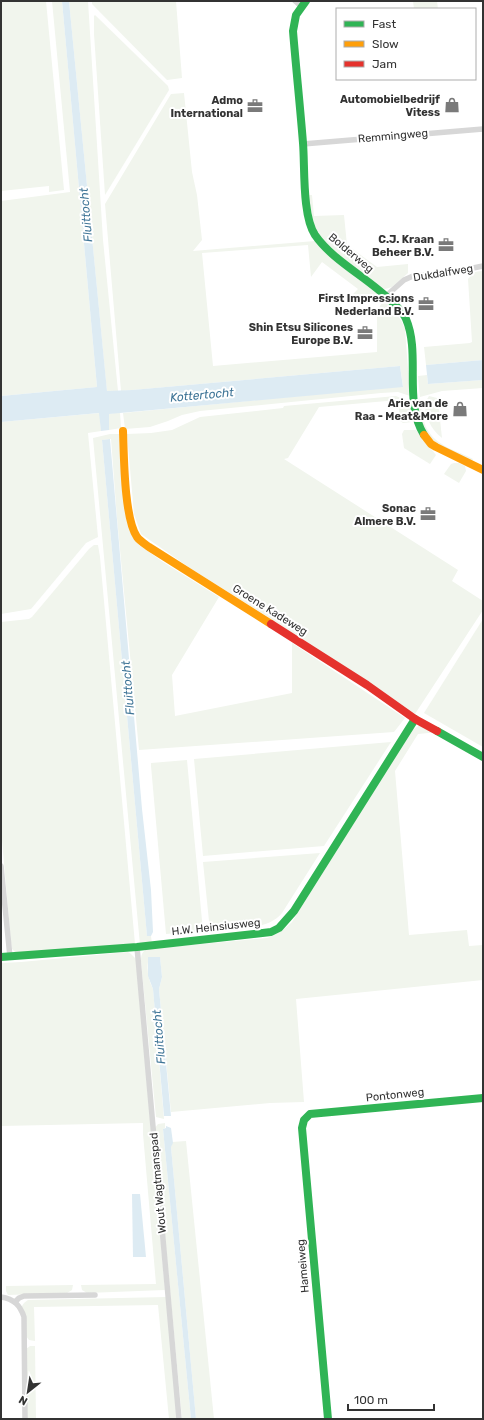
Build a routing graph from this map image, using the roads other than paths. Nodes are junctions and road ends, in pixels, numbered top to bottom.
1 (301, 3) edge
2 (483, 129) edge
3 (303, 144) junction
4 (483, 266) edge
5 (386, 296) junction
6 (123, 431) dead end
7 (483, 470) edge
8 (415, 719) junction
9 (483, 757) edge
10 (1, 866) edge
11 (137, 947) junction
12 (1, 957) edge
13 (10, 957) junction
14 (483, 1098) edge
15 (310, 1114) joint
16 (95, 1295) dead end
17 (1, 1297) edge
18 (15, 1302) junction
19 (25, 1419) edge
20 (179, 1419) edge
21 (328, 1419) edge

1 - 3 street, Bolderweg
2 - 3 street, Remmingweg
3 - 5 street, Bolderweg
4 - 5 street, Dukdalfweg
5 - 7 street, Bolderweg
6 - 8 street, Groene Kadeweg
8 - 9 street, Groene Kadeweg
8 - 11 street, H.W. Heinsiusweg
10 - 13 street
11 - 13 street, H.W. Heinsiusweg
11 - 20 street, Wout Wagtmanspad
12 - 13 street, H.W. Heinsiusweg
14 - 15 street, Pontonweg
15 - 21 street, Hameiweg
16 - 18 street
17 - 18 street
18 - 19 street

